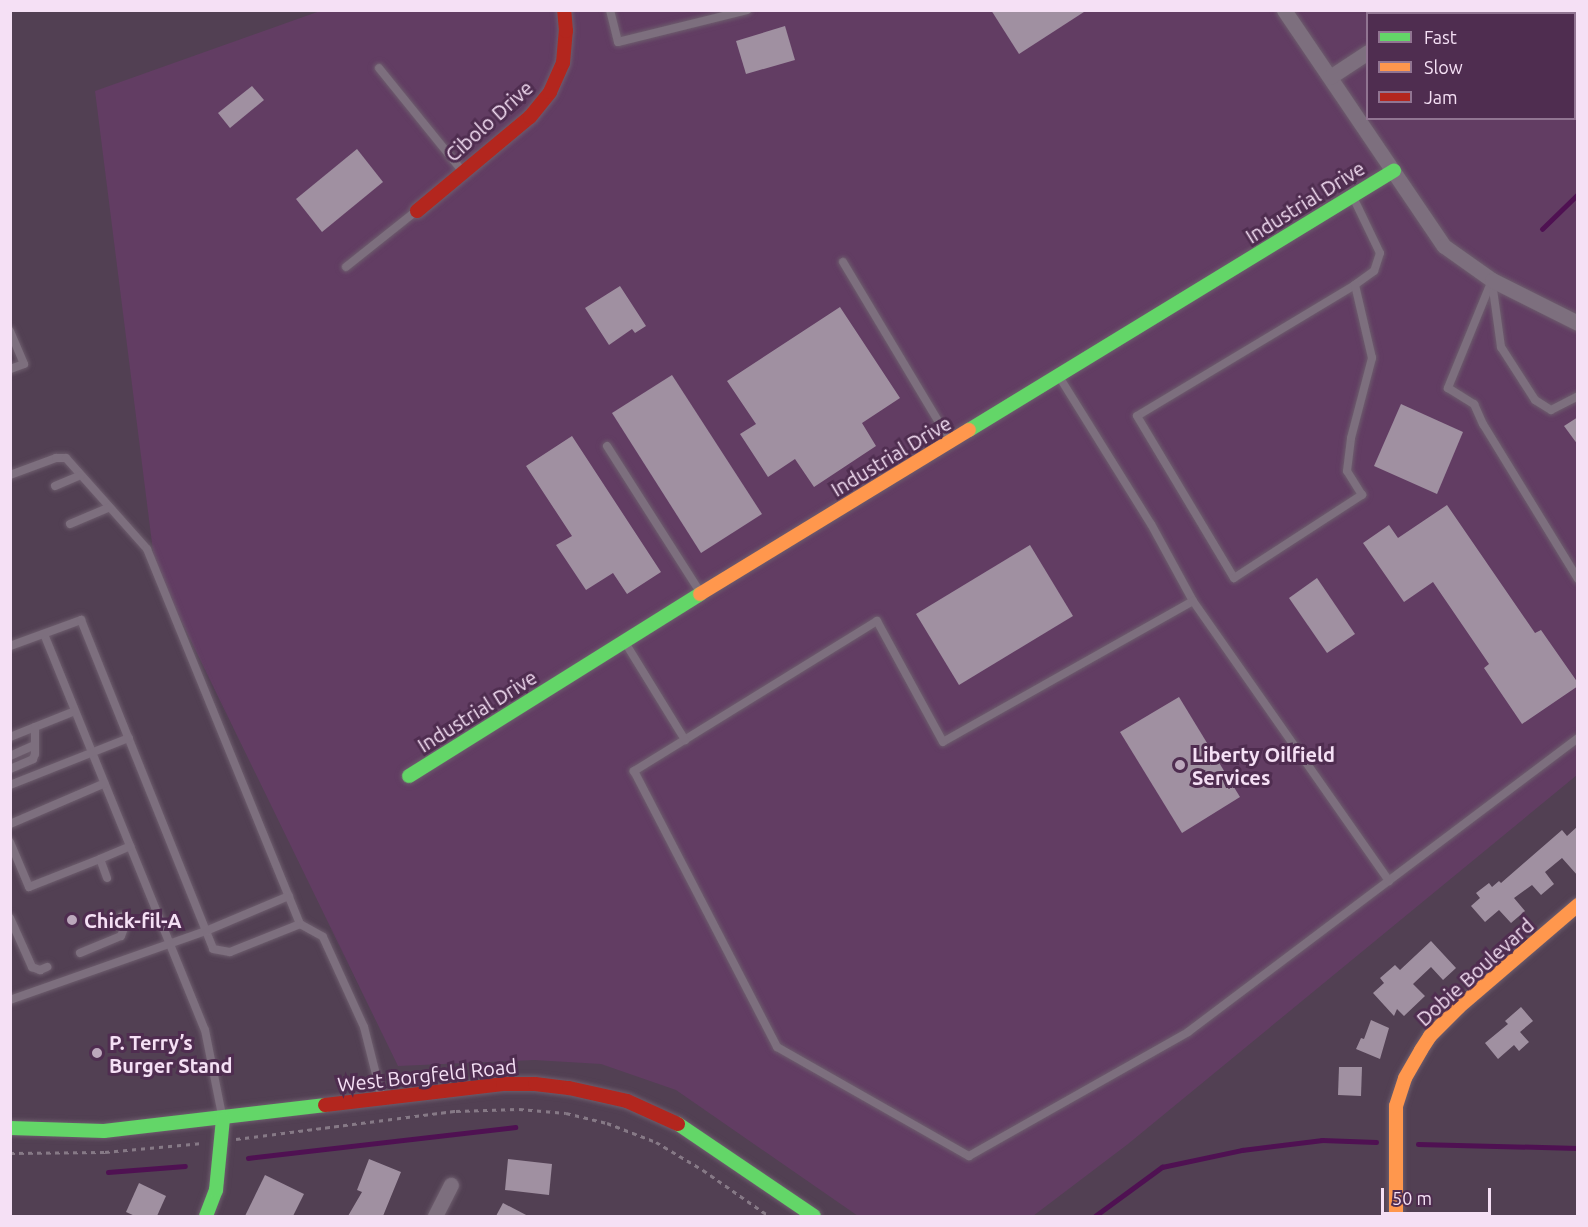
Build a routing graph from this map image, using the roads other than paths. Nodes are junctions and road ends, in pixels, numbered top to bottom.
1 (564, 10) edge
2 (610, 10) edge
3 (747, 10) edge
4 (1286, 11) edge
5 (1366, 53) edge
6 (379, 68) dead end
7 (1330, 77) junction
8 (1394, 171) junction
9 (463, 172) junction
10 (1353, 196) junction
11 (417, 211) joint
12 (843, 262) dead end
13 (346, 267) dead end
14 (1492, 280) junction
15 (1355, 285) junction
16 (1578, 323) edge
17 (10, 331) edge
18 (10, 369) edge
19 (1059, 376) junction
20 (1578, 396) edge
21 (950, 442) junction
22 (607, 446) dead end
23 (81, 475) junction
24 (10, 476) edge
25 (55, 486) dead end
26 (110, 507) junction
27 (70, 524) dead end
28 (1578, 579) edge
29 (700, 593) junction
30 (1193, 601) junction
31 (44, 634) junction
32 (626, 643) junction
33 (10, 646) edge
34 (75, 711) junction
35 (35, 727) junction
36 (10, 737) edge
37 (129, 738) junction
38 (1578, 738) edge
39 (685, 740) junction
40 (35, 745) junction
41 (93, 753) junction
42 (10, 756) edge
43 (10, 769) edge
44 (409, 776) dead end
45 (105, 783) junction
46 (10, 785) edge
47 (10, 824) edge
48 (10, 842) edge
49 (130, 846) junction
50 (100, 859) junction
51 (107, 878) dead end
52 (1389, 881) junction
53 (289, 896) junction
54 (1578, 905) edge
55 (121, 916) dead end
56 (10, 918) edge
57 (300, 924) junction
58 (206, 931) junction
59 (170, 942) junction
60 (80, 953) dead end
61 (47, 967) dead end
62 (10, 1000) edge
63 (382, 1099) junction
64 (223, 1119) junction
65 (10, 1128) edge
66 (451, 1185) dead end
67 (206, 1216) edge
68 (435, 1216) edge
69 (814, 1216) edge
70 (1396, 1216) edge

1 - 9 street, Cibolo Drive
2 - 3 lane
4 - 7 street
5 - 7 street
6 - 9 lane
7 - 8 street
8 - 10 street, Industrial Drive
8 - 14 street
9 - 11 street, Cibolo Drive
10 - 15 lane
10 - 19 street, Industrial Drive
11 - 13 lane
12 - 21 lane
14 - 16 street
14 - 20 lane
14 - 28 lane
15 - 15 lane
17 - 18 lane
19 - 21 street, Industrial Drive
19 - 30 lane
21 - 29 street, Industrial Drive
22 - 29 lane
23 - 24 lane
23 - 25 lane
23 - 26 lane
26 - 27 lane
26 - 53 lane
29 - 32 street, Industrial Drive
30 - 39 lane
30 - 52 lane
31 - 33 lane
31 - 34 lane
31 - 37 lane
32 - 39 lane
32 - 44 street, Industrial Drive
34 - 35 lane
34 - 41 lane
35 - 36 lane
35 - 40 lane
37 - 41 lane
37 - 58 lane
38 - 52 lane
39 - 52 lane
40 - 42 lane
40 - 43 lane
41 - 45 lane
41 - 46 lane
45 - 47 lane
45 - 49 lane
48 - 50 lane
49 - 50 lane
49 - 59 lane
50 - 51 lane
53 - 57 lane
53 - 58 lane
54 - 70 street, Dobie Boulevard
55 - 60 lane
56 - 61 lane
57 - 58 lane
57 - 63 lane
58 - 59 lane
59 - 62 lane
59 - 64 lane
63 - 64 street, West Borgfeld Road
63 - 69 street, West Borgfeld Road
64 - 65 street, West Borgfeld Road
64 - 67 street
66 - 68 street

